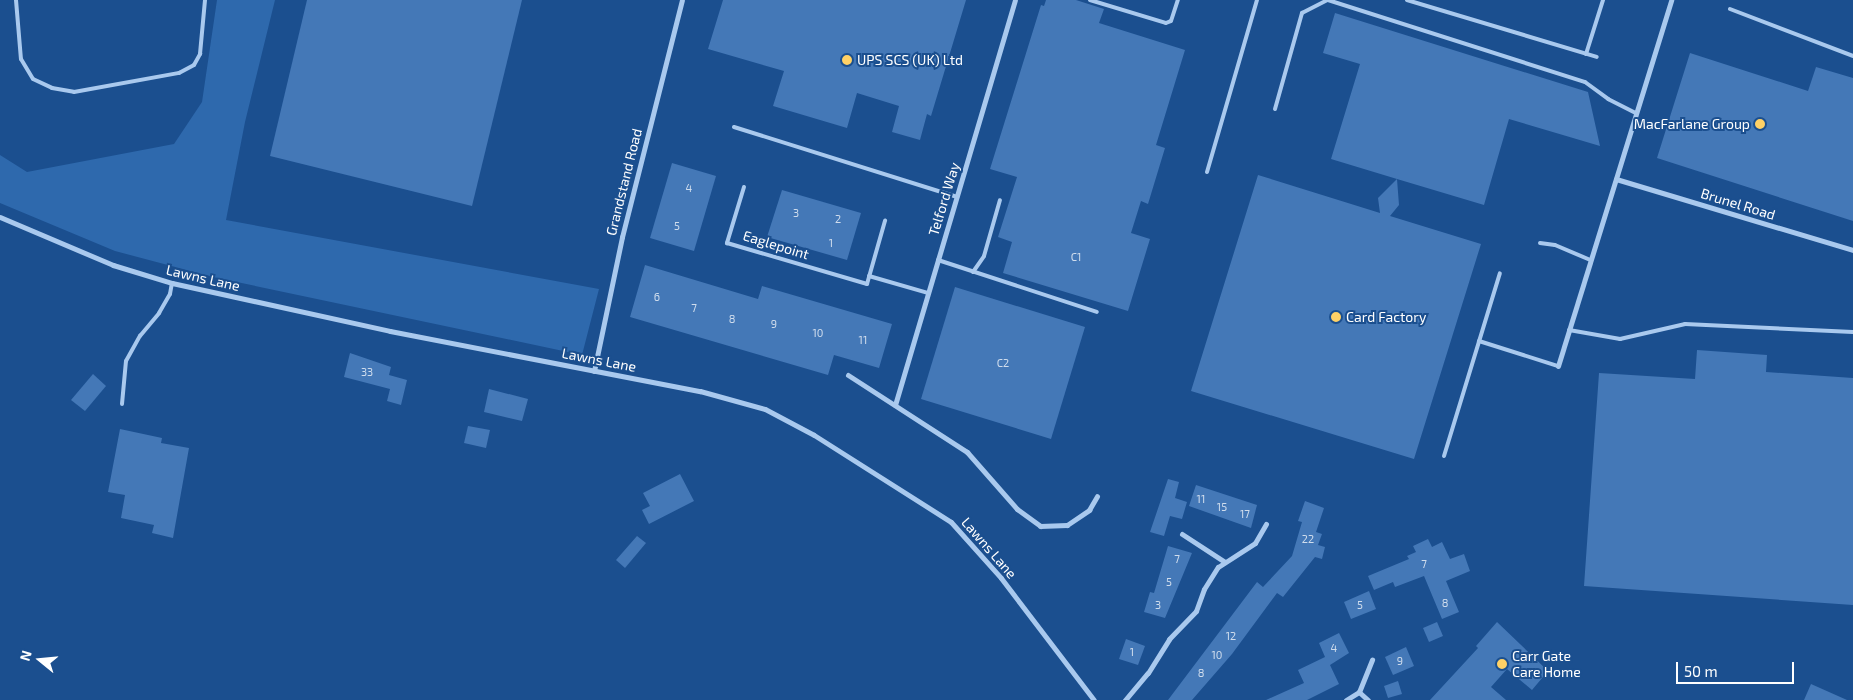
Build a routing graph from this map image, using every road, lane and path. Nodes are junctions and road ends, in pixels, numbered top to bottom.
1 (16, 0) edge
2 (205, 0) edge
3 (682, 0) edge
4 (1015, 0) edge
5 (1090, 0) edge
6 (1178, 0) edge
7 (1258, 0) edge
8 (1407, 0) edge
9 (1603, 0) edge
10 (1671, 0) edge
11 (1730, 9) dead end
12 (1586, 54) junction
13 (1853, 56) edge
14 (1597, 57) dead end
15 (1275, 109) dead end
16 (1636, 113) junction
17 (734, 128) dead end
18 (1207, 172) dead end
19 (1616, 179) junction
20 (744, 187) dead end
21 (957, 197) junction
22 (1000, 200) dead end
23 (0, 217) edge
24 (885, 221) dead end
25 (1540, 243) dead end
26 (1853, 250) edge
27 (938, 260) junction
28 (1590, 260) junction
29 (973, 272) junction
30 (1500, 273) dead end
31 (869, 276) junction
32 (172, 283) junction
33 (928, 294) junction
34 (1097, 312) dead end
35 (1569, 330) junction
36 (1853, 332) edge
37 (1479, 341) junction
38 (1558, 366) joint
39 (594, 371) junction
40 (848, 375) dead end
41 (122, 404) dead end
42 (895, 405) junction
43 (1444, 456) dead end
44 (1097, 496) dead end
45 (1266, 524) dead end
46 (1182, 534) dead end
47 (1225, 562) junction
48 (1372, 659) dead end
49 (1359, 692) junction
50 (1094, 700) edge
51 (1125, 700) edge
52 (1346, 700) edge
53 (1368, 700) edge

1 - 2 lane
3 - 39 street, Grandstand Road
4 - 21 street, Telford Way
5 - 6 lane
7 - 18 lane
8 - 12 lane
9 - 12 lane
10 - 16 street
11 - 13 lane
12 - 14 lane
15 - 16 lane
16 - 19 street
17 - 21 lane
19 - 26 street, Brunel Road
19 - 28 street
20 - 31 lane, Eaglepoint
21 - 27 street, Telford Way
22 - 29 lane
23 - 32 street, Lawns Lane
24 - 31 lane
25 - 28 lane
27 - 29 lane
27 - 33 street, Telford Way
28 - 35 street
29 - 34 lane
30 - 37 lane
31 - 33 lane, Eaglepoint
32 - 39 street, Lawns Lane
32 - 41 lane
33 - 42 street, Telford Way
35 - 36 lane
35 - 38 street
37 - 38 lane
37 - 43 lane
39 - 50 street, Lawns Lane
40 - 42 street
42 - 44 street
45 - 47 street
46 - 47 street
47 - 51 street
48 - 49 street
49 - 52 street
49 - 53 street

